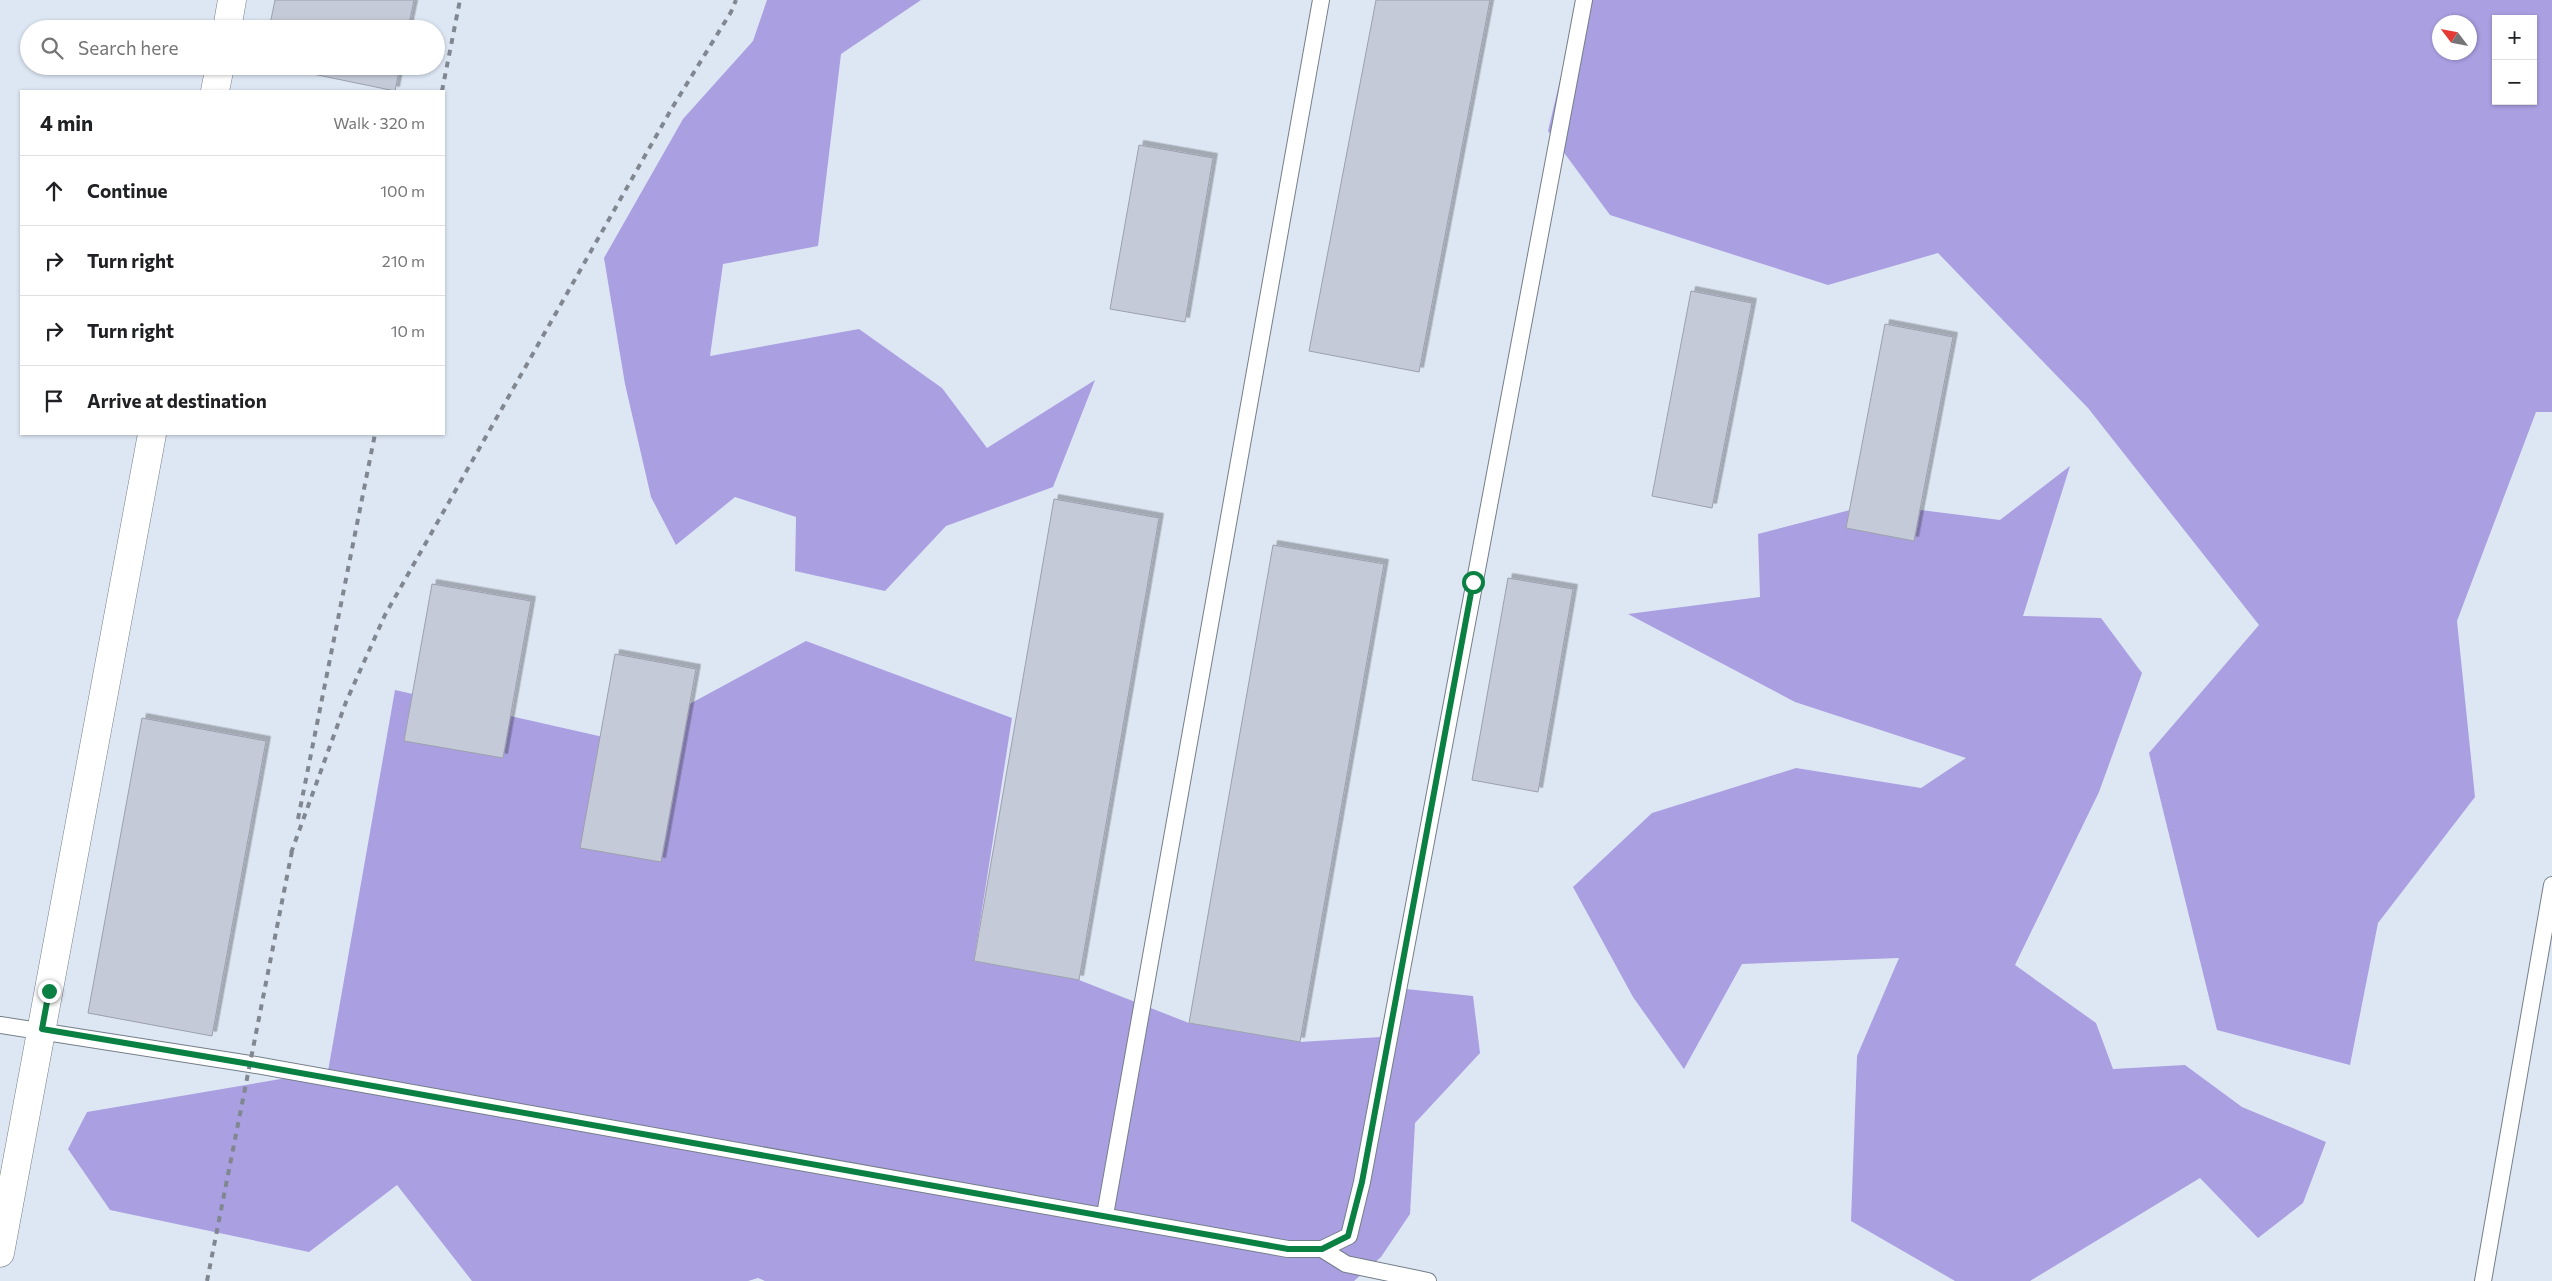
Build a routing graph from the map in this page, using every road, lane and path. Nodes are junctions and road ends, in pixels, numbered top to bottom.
1 (232, 0) edge
2 (1321, 0) edge
3 (1584, 0) edge
4 (229, 20) edge
5 (218, 75) edge
6 (215, 90) edge
7 (152, 435) edge
8 (2552, 885) edge
9 (0, 1024) edge
10 (42, 1029) junction
11 (1105, 1215) junction
12 (1322, 1249) junction
13 (0, 1253) edge
14 (1428, 1281) edge
15 (2483, 1281) edge

1 - 4 street
2 - 11 lane
3 - 12 lane
5 - 6 street
7 - 10 street
8 - 15 lane
9 - 10 lane
10 - 11 lane
10 - 13 street
11 - 12 lane
12 - 14 lane

